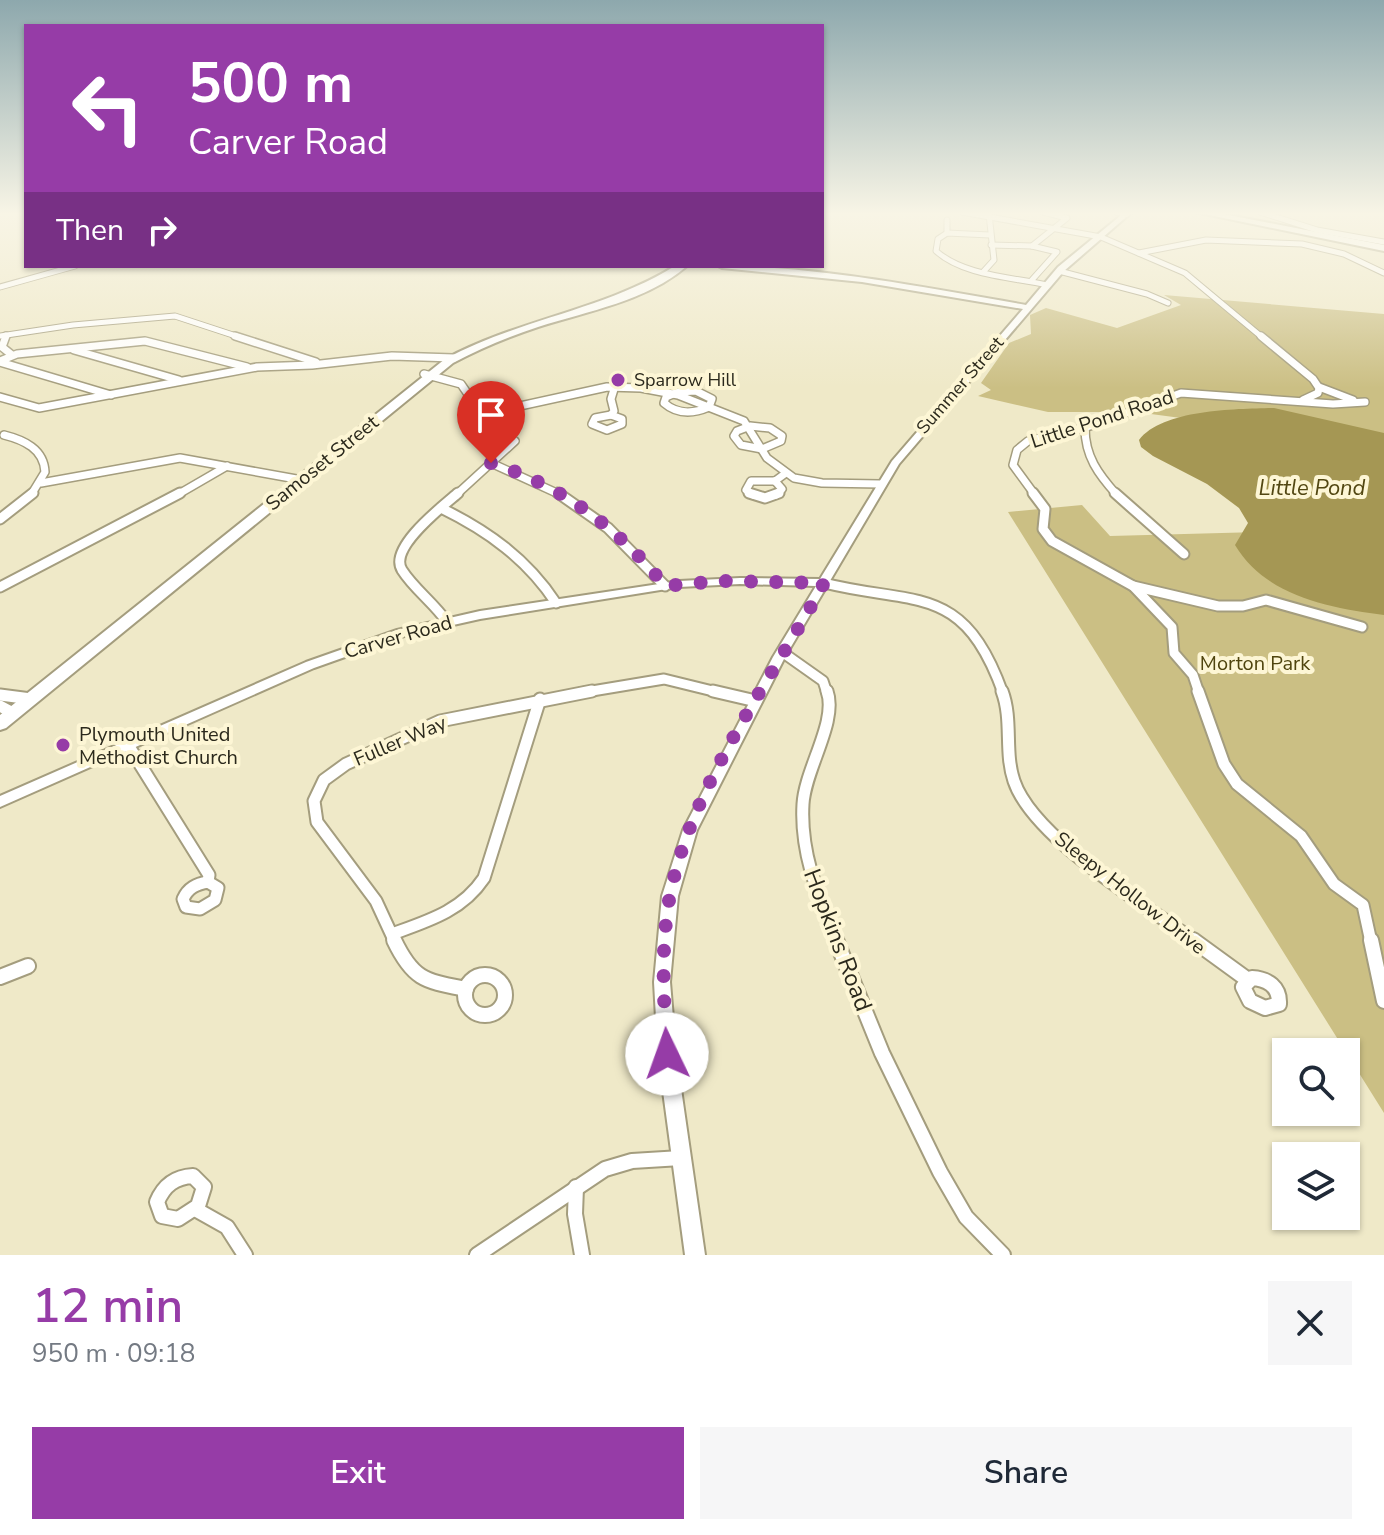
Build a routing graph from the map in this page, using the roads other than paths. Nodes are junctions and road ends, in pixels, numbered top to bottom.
1 (59, 271) edge
2 (665, 271) edge
3 (674, 271) edge
4 (768, 271) edge
5 (984, 271) edge
6 (1041, 271) edge
7 (1059, 271) joint
8 (1177, 271) edge
9 (1031, 281) junction
10 (1047, 285) junction
11 (0, 287) edge
12 (1168, 303) dead end
13 (1026, 307) junction
14 (3, 336) edge
15 (68, 348) junction
16 (12, 355) junction
17 (451, 357) junction
18 (0, 362) edge
19 (327, 364) junction
20 (252, 368) junction
21 (427, 374) junction
22 (182, 381) junction
23 (615, 386) junction
24 (1319, 387) junction
25 (111, 395) junction
26 (669, 395) junction
27 (0, 397) edge
28 (1303, 400) junction
29 (709, 407) junction
30 (611, 415) dead end
31 (750, 426) junction
32 (1085, 428) junction
33 (4, 435) dead end
34 (515, 441) dead end
35 (762, 449) junction
36 (491, 463) junction
37 (227, 466) junction
38 (786, 473) junction
39 (299, 479) junction
40 (775, 481) dead end
41 (41, 483) junction
42 (880, 484) junction
43 (441, 508) junction
44 (0, 519) edge
45 (1184, 554) dead end
46 (824, 583) junction
47 (665, 586) junction
48 (1133, 586) junction
49 (0, 587) edge
50 (556, 603) junction
51 (447, 622) junction
52 (1362, 627) dead end
53 (782, 652) junction
54 (540, 699) junction
55 (756, 701) junction
56 (9, 708) edge
57 (128, 745) junction
58 (0, 802) edge
59 (208, 882) dead end
60 (392, 934) junction
61 (28, 966) dead end
62 (0, 977) edge
63 (1248, 980) dead end
64 (466, 989) dead end
65 (1384, 1001) edge
66 (681, 1158) junction
67 (576, 1187) junction
68 (195, 1209) dead end
69 (245, 1255) edge
70 (477, 1255) edge
71 (582, 1255) edge
72 (695, 1255) edge
73 (1003, 1255) edge

1 - 11 street
2 - 17 highway, Samoset Street
3 - 17 highway, Samoset Street
4 - 13 main road
5 - 9 street
6 - 9 street
7 - 10 main road, Summer Street
7 - 12 street
8 - 24 street
9 - 10 street
10 - 13 main road, Summer Street
13 - 42 main road, Summer Street
14 - 16 street
14 - 19 street
15 - 16 street
15 - 20 street
15 - 22 street
16 - 18 street
17 - 19 street
17 - 21 highway, Samoset Street
18 - 25 street
19 - 20 street
20 - 22 street
21 - 23 street
21 - 39 highway, Samoset Street
22 - 25 street
23 - 26 street
23 - 30 street
24 - 28 street
24 - 28 street, Little Pond Road
25 - 27 street
26 - 29 street
26 - 29 street
28 - 32 street, Little Pond Road
29 - 31 street
31 - 35 street
31 - 35 street
31 - 35 street
32 - 45 street
32 - 48 street, Little Pond Road
33 - 41 street
34 - 36 street
35 - 38 street
36 - 43 street
36 - 47 street
37 - 39 street
37 - 41 street
37 - 49 street
38 - 40 street
38 - 42 street
39 - 56 highway, Samoset Street
41 - 44 street
42 - 46 main road, Summer Street
43 - 50 street
43 - 51 street
46 - 47 main road, Carver Road
46 - 53 main road, Summer Street
46 - 63 street, Sleepy Hollow Drive
47 - 50 main road, Carver Road
48 - 52 street
48 - 65 street, Little Pond Road
50 - 51 main road, Carver Road
51 - 57 main road, Carver Road
53 - 55 main road, Summer Street
53 - 73 street, Hopkins Road
54 - 55 street, Fuller Way
54 - 60 street
54 - 60 street, Fuller Way
55 - 66 main road, Summer Street
57 - 58 main road, Carver Road
57 - 59 street
60 - 64 street, Fuller Way
61 - 62 street
66 - 67 street
66 - 72 main road, Summer Street
67 - 70 street
67 - 71 street
68 - 69 street

